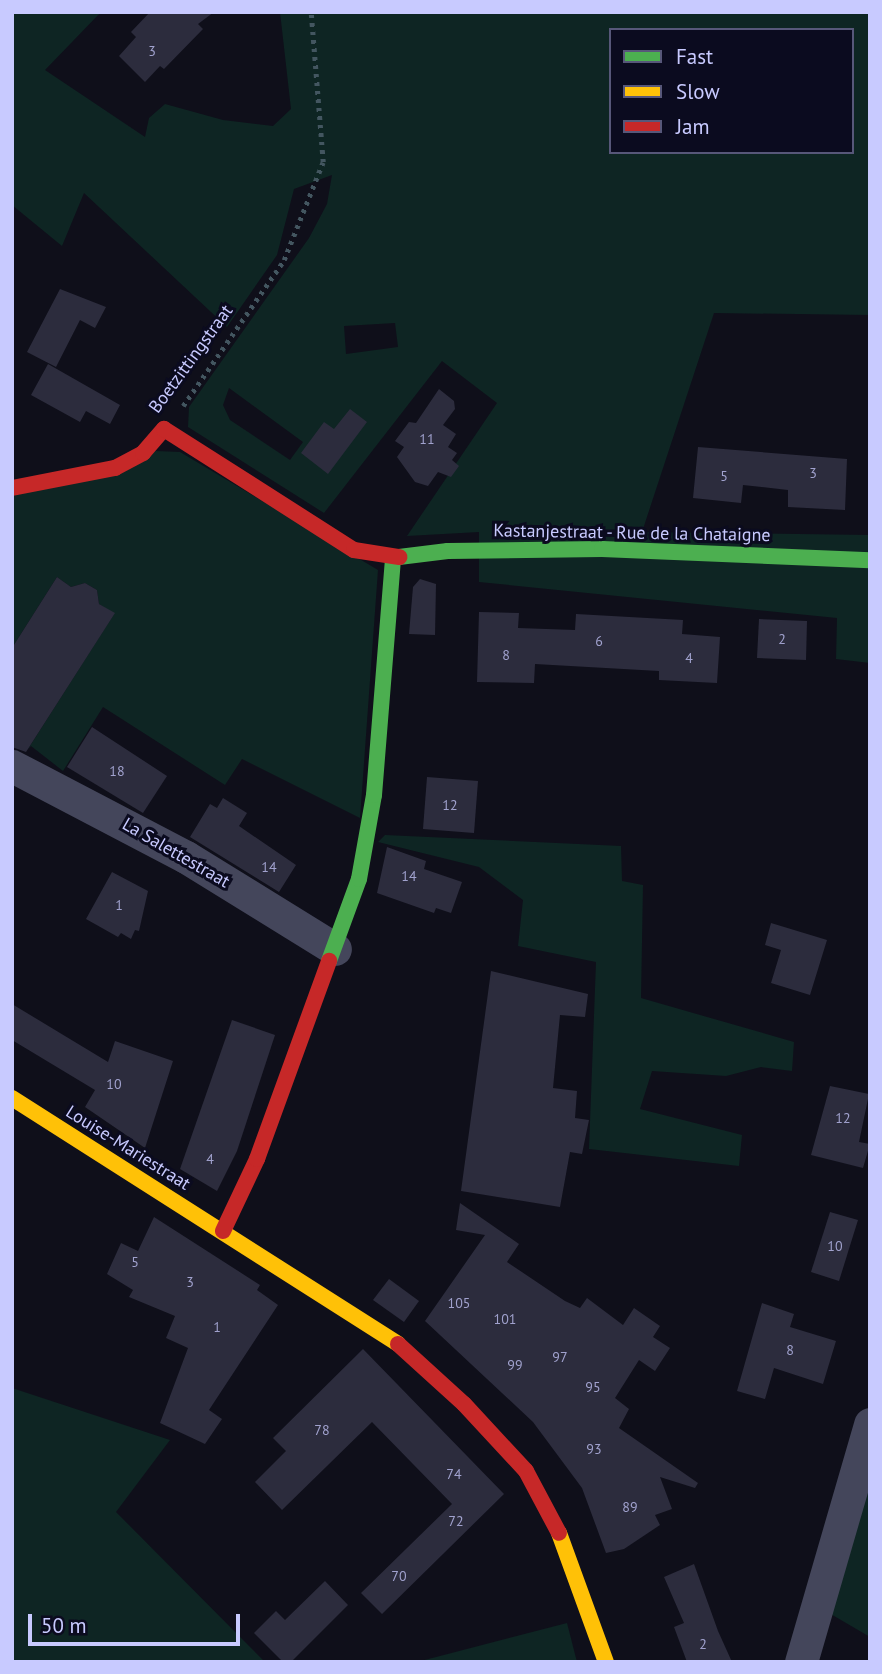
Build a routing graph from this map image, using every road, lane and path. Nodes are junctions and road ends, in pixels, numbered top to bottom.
1 (311, 12) edge
2 (164, 429) junction
3 (12, 488) edge
4 (393, 558) junction
5 (870, 559) edge
6 (12, 766) edge
7 (335, 949) junction
8 (12, 1098) edge
9 (223, 1231) junction
10 (870, 1424) edge
11 (606, 1662) edge
12 (802, 1662) edge

1 - 2 path, Boetzittingstraat
2 - 3 street, Boetzittingstraat
2 - 4 street, Kastanjestraat - Rue de la Chataigne
4 - 5 street, Kastanjestraat - Rue de la Chataigne
4 - 7 street
6 - 7 street, La Salettestraat
7 - 9 street
8 - 9 street, Louise-Mariestraat
9 - 11 street, Louise-Mariestraat
10 - 12 street

